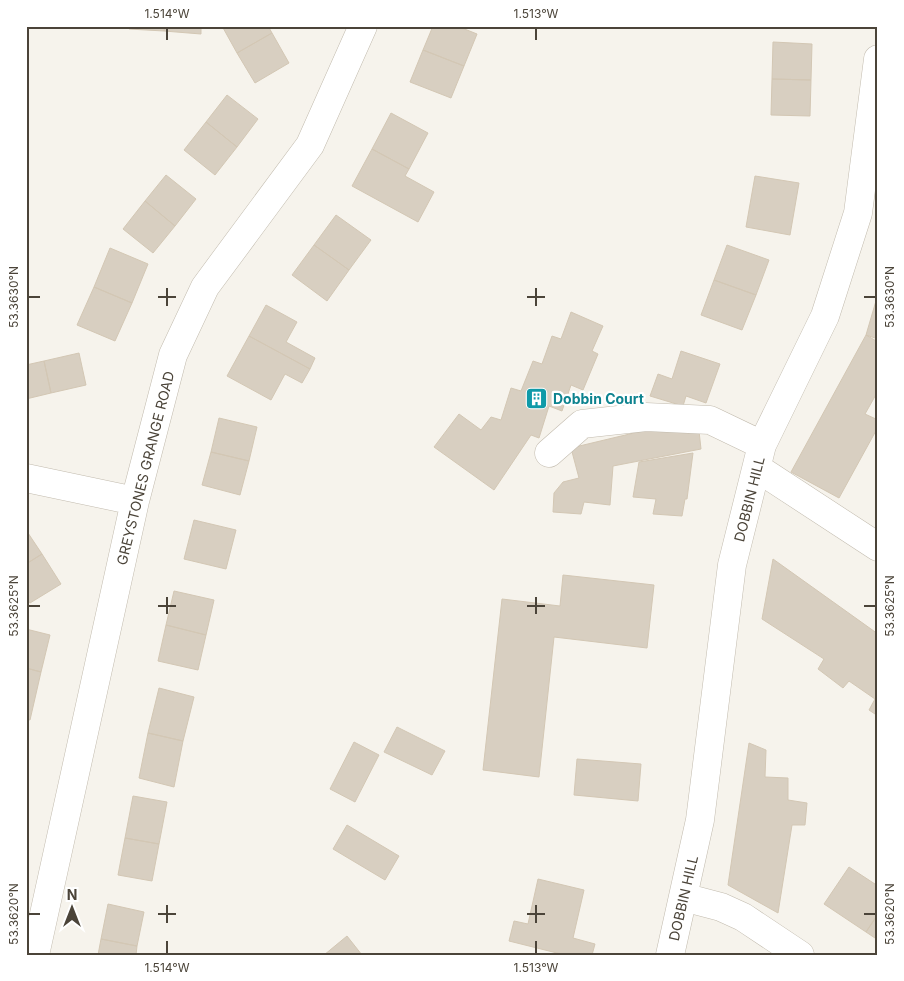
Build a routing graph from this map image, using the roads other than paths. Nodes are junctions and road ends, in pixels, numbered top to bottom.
1 (363, 26) edge
2 (878, 59) edge
3 (549, 453) dead end
4 (760, 456) junction
5 (26, 478) edge
6 (135, 501) junction
7 (878, 547) edge
8 (683, 897) junction
9 (34, 918) edge
10 (35, 955) edge
11 (670, 955) edge
12 (800, 955) edge

1 - 6 street, GREYSTONES GRANGE ROAD
2 - 4 street, DOBBIN HILL
3 - 4 street
4 - 7 street
4 - 8 street, DOBBIN HILL
5 - 6 street
6 - 9 street, GREYSTONES GRANGE ROAD
8 - 11 street, DOBBIN HILL
8 - 12 street
9 - 10 street, GREYSTONES GRANGE ROAD

